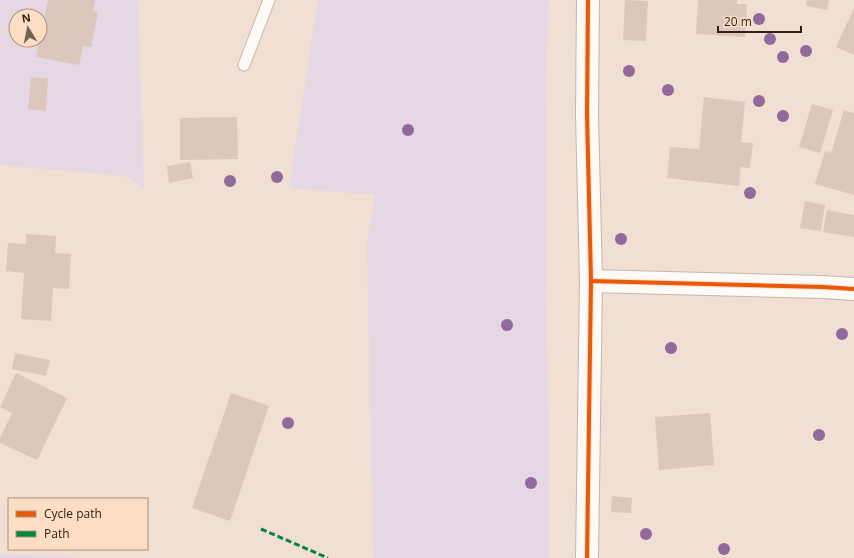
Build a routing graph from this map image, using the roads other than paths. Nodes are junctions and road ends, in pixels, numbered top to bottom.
1 (268, 0) edge
2 (588, 0) edge
3 (244, 65) dead end
4 (591, 281) junction
5 (854, 289) edge
6 (587, 558) edge

1 - 3 lane
2 - 4 street
4 - 5 street
4 - 6 street

